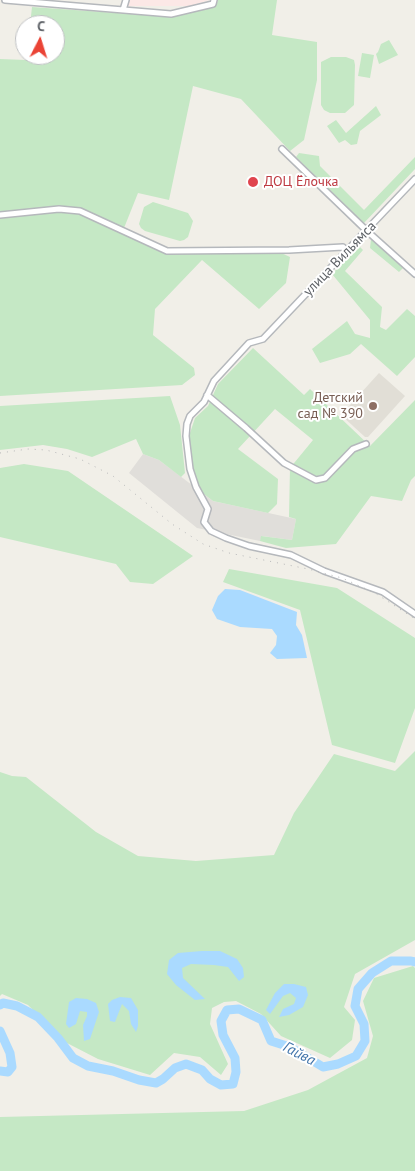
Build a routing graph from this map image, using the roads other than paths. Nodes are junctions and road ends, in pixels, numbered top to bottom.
1 (5, 0) edge
2 (91, 0) edge
3 (126, 0) edge
4 (214, 0) edge
5 (47, 2) edge
6 (91, 7) junction
7 (123, 10) junction
8 (282, 149) dead end
9 (415, 179) edge
10 (0, 215) edge
11 (367, 231) junction
12 (347, 252) junction
13 (415, 274) edge
14 (207, 395) junction
15 (366, 444) dead end
16 (415, 614) edge

1 - 5 street
2 - 6 street
3 - 7 street
4 - 7 street
5 - 6 street
6 - 7 street
8 - 11 street
9 - 11 street, улица Вильямса
10 - 12 street
11 - 12 street, улица Вильямса
11 - 13 street
12 - 14 street, улица Вильямса
14 - 15 street
14 - 16 street, улица Вильямса

